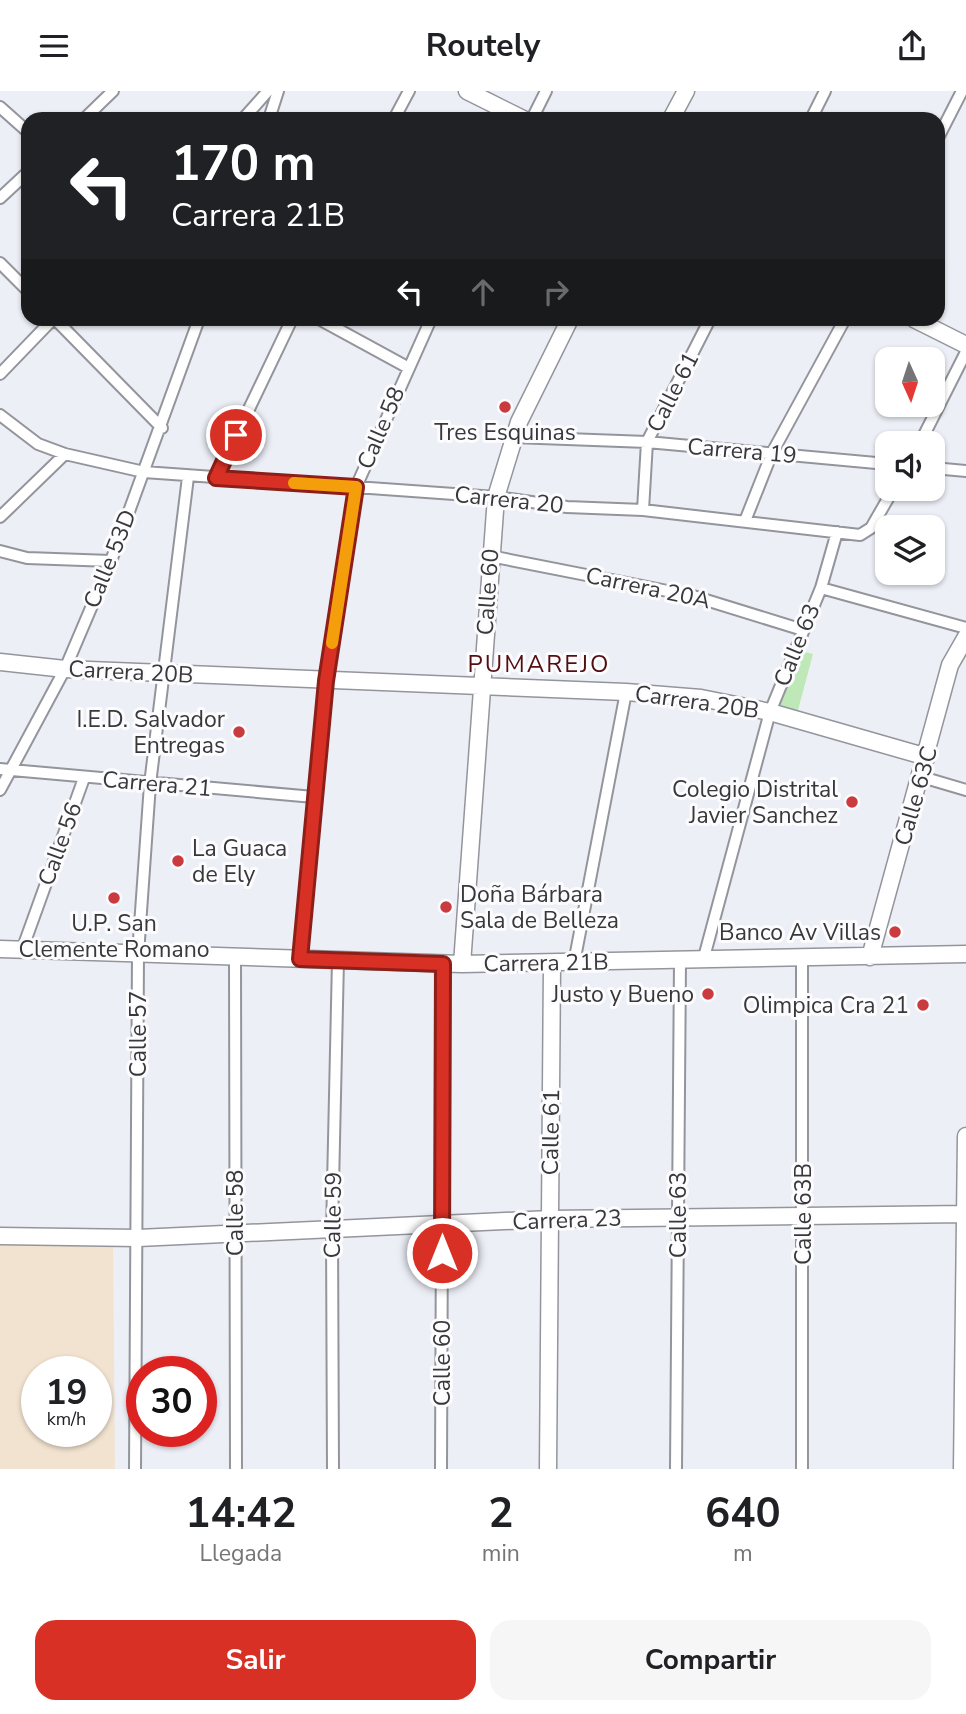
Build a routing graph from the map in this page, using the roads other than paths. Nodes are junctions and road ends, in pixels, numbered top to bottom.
1 (113, 91) edge
2 (268, 91) edge
3 (278, 91) edge
4 (409, 91) edge
5 (467, 91) edge
6 (546, 91) edge
7 (686, 91) edge
8 (825, 91) edge
9 (962, 91) edge
10 (0, 107) edge
11 (91, 112) edge
12 (249, 112) edge
13 (271, 112) edge
14 (398, 112) edge
15 (509, 112) edge
16 (536, 112) edge
17 (675, 112) edge
18 (814, 112) edge
19 (945, 124) edge
20 (21, 126) edge
21 (21, 178) edge
22 (0, 198) edge
23 (0, 263) edge
24 (21, 284) edge
25 (47, 326) edge
26 (61, 326) edge
27 (198, 326) edge
28 (289, 326) edge
29 (332, 326) edge
30 (428, 326) edge
31 (567, 326) edge
32 (706, 326) edge
33 (841, 326) edge
34 (928, 326) edge
35 (966, 345) edge
36 (966, 352) edge
37 (407, 367) junction
38 (0, 375) edge
39 (0, 415) edge
40 (162, 428) junction
41 (926, 431) edge
42 (513, 437) junction
43 (647, 442) junction
44 (772, 453) junction
45 (65, 454) junction
46 (875, 463) edge
47 (945, 469) edge
48 (966, 471) edge
49 (144, 472) junction
50 (188, 477) junction
51 (216, 478) junction
52 (356, 487) junction
53 (496, 497) junction
54 (887, 501) edge
55 (643, 510) junction
56 (0, 517) edge
57 (745, 521) junction
58 (837, 532) junction
59 (0, 551) edge
60 (490, 557) junction
61 (111, 561) junction
62 (821, 588) junction
63 (966, 628) edge
64 (803, 630) junction
65 (966, 637) edge
66 (0, 662) edge
67 (65, 669) junction
68 (164, 673) junction
69 (326, 681) junction
70 (483, 686) junction
71 (626, 692) junction
72 (770, 712) junction
73 (927, 757) junction
74 (5, 770) edge
75 (922, 777) junction
76 (84, 778) junction
77 (150, 785) junction
78 (0, 790) edge
79 (966, 790) edge
80 (314, 797) junction
81 (0, 949) edge
82 (22, 950) junction
83 (138, 954) junction
84 (966, 954) edge
85 (235, 957) junction
86 (870, 957) junction
87 (300, 959) junction
88 (802, 959) junction
89 (338, 960) junction
90 (680, 961) junction
91 (703, 961) junction
92 (574, 963) junction
93 (443, 964) junction
94 (462, 964) junction
95 (552, 964) junction
96 (966, 1136) edge
97 (966, 1214) edge
98 (678, 1217) junction
99 (803, 1218) junction
100 (550, 1219) junction
101 (442, 1226) junction
102 (332, 1231) junction
103 (235, 1234) junction
104 (0, 1236) edge
105 (138, 1238) junction
106 (965, 1312) edge
107 (965, 1399) edge
108 (135, 1469) edge
109 (236, 1469) edge
110 (333, 1469) edge
111 (441, 1469) edge
112 (548, 1469) edge
113 (676, 1469) edge
114 (802, 1469) edge
115 (962, 1469) edge

1 - 11 street
2 - 12 street
3 - 13 street
4 - 14 street
5 - 15 street
6 - 16 street
7 - 17 street
8 - 18 street
9 - 19 street
10 - 20 street
21 - 22 street
23 - 24 street
25 - 38 street
26 - 40 street
27 - 40 street, Calle 53D
28 - 51 street
29 - 37 street
30 - 37 street, Calle 58
31 - 42 street, Calle 60
32 - 43 street, Calle 61
33 - 44 street
34 - 35 street
36 - 41 street
37 - 52 street, Calle 58
39 - 45 street, Carrera 20
40 - 49 street, Calle 53D
42 - 43 street, Carrera 19
42 - 53 street, Calle 60
43 - 44 street, Carrera 19
43 - 55 street, Calle 61
44 - 46 street, Carrera 19
44 - 57 street
45 - 49 street, Carrera 20
45 - 56 street
47 - 48 street
49 - 50 street, Carrera 20
49 - 61 street, Calle 53D
50 - 51 street, Carrera 20
50 - 68 street, Calle 57
51 - 52 street, Carrera 20
52 - 53 street, Carrera 20
52 - 69 street, Calle 58
53 - 55 street, Carrera 20
53 - 60 street, Calle 60
54 - 58 street, Carrera 20
55 - 57 street, Carrera 20
57 - 58 street, Carrera 20
58 - 62 street, Calle 63
59 - 61 street
60 - 64 street, Carrera 20A
60 - 70 street, Calle 60
61 - 67 street, Calle 53D
62 - 63 street
62 - 64 street, Calle 63
64 - 72 street, Calle 63
65 - 73 street, Calle 63C
66 - 67 street, Carrera 20B
67 - 68 street, Carrera 20B
67 - 74 street, Calle 53D
68 - 69 street, Carrera 20B
68 - 77 street, Calle 57
69 - 70 street, Carrera 20B
69 - 80 street, Calle 58
70 - 71 street, Carrera 20B
70 - 94 street, Calle 60
71 - 72 street, Carrera 20B
71 - 92 street
72 - 73 street, Carrera 20B
72 - 91 street, Calle 63
73 - 75 street, Calle 63C
74 - 76 street, Carrera 21
74 - 78 street, Calle 53D
75 - 79 street
75 - 86 street, Calle 63C
76 - 77 street, Carrera 21
76 - 82 street, Calle 56
77 - 80 street, Carrera 21
77 - 83 street, Calle 57
80 - 87 street, Calle 58
81 - 82 street, Carrera 21B
82 - 83 street, Carrera 21B
83 - 85 street, Carrera 21B
83 - 105 street, Calle 57
84 - 86 street, Carrera 21B
85 - 87 street, Carrera 21B
85 - 103 street, Calle 58
86 - 88 street, Carrera 21B
87 - 89 street, Carrera 21B
88 - 91 street, Carrera 21B
88 - 99 street, Calle 63B
89 - 93 street, Carrera 21B
89 - 102 street, Calle 59
90 - 91 street, Carrera 21B
90 - 92 street, Carrera 21B
90 - 98 street, Calle 63
92 - 95 street, Carrera 21B
93 - 94 street, Carrera 21B
93 - 101 street, Calle 60
94 - 95 street, Carrera 21B
95 - 100 street, Calle 61
96 - 97 street
97 - 99 street, Carrera 23
97 - 106 street
98 - 99 street, Carrera 23
98 - 100 street, Carrera 23
98 - 113 street, Calle 63
99 - 114 street, Calle 63B
100 - 101 street, Carrera 23
100 - 112 street, Calle 61
101 - 102 street, Carrera 23
101 - 111 street, Calle 60
102 - 103 street, Carrera 23
102 - 110 street, Calle 59
103 - 105 street, Carrera 23
103 - 109 street, Calle 58
104 - 105 street, Carrera 23
105 - 108 street, Calle 57
106 - 107 street
107 - 115 street

